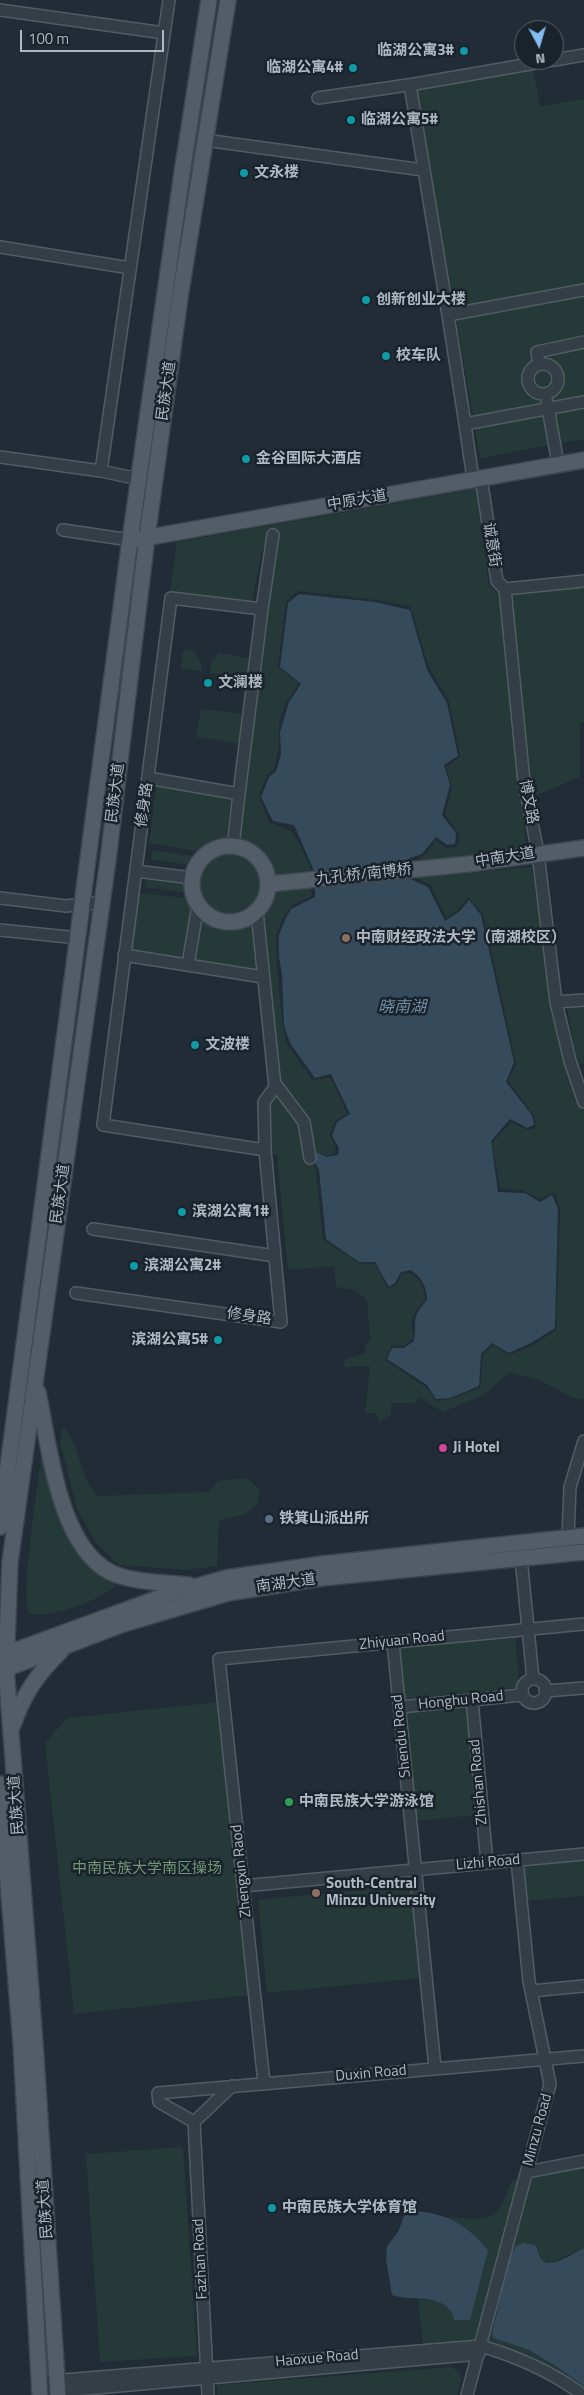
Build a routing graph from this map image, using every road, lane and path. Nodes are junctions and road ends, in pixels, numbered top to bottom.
1 (169, 0) edge
2 (209, 0) edge
3 (228, 0) edge
4 (0, 10) edge
5 (164, 33) junction
6 (584, 55) edge
7 (564, 58) edge
8 (514, 67) edge
9 (410, 85) junction
10 (318, 98) dead end
11 (205, 140) junction
12 (424, 170) junction
13 (0, 247) edge
14 (130, 268) junction
15 (584, 290) edge
16 (448, 315) junction
17 (584, 342) edge
18 (539, 364) junction
19 (546, 395) junction
20 (584, 402) edge
21 (548, 409) junction
22 (465, 424) junction
23 (0, 457) edge
24 (584, 460) edge
25 (558, 464) junction
26 (101, 471) junction
27 (139, 479) junction
28 (477, 479) junction
29 (63, 530) dead end
30 (274, 535) dead end
31 (147, 537) junction
32 (130, 540) junction
33 (584, 581) edge
34 (505, 588) junction
35 (262, 609) junction
36 (148, 778) junction
37 (239, 794) junction
38 (233, 846) junction
39 (584, 848) edge
40 (538, 853) junction
41 (426, 868) joint
42 (136, 871) junction
43 (192, 878) junction
44 (269, 884) junction
45 (0, 898) edge
46 (102, 902) junction
47 (82, 903) junction
48 (198, 905) junction
49 (257, 912) junction
50 (0, 930) edge
51 (78, 938) junction
52 (124, 955) junction
53 (188, 965) junction
54 (263, 977) junction
55 (584, 1000) edge
56 (556, 1002) junction
57 (277, 1086) dead end
58 (584, 1102) edge
59 (264, 1150) junction
60 (310, 1158) dead end
61 (93, 1228) dead end
62 (274, 1256) junction
63 (76, 1293) dead end
64 (36, 1382) junction
65 (584, 1441) edge
66 (582, 1457) edge
67 (0, 1527) edge
68 (584, 1536) edge
69 (568, 1537) junction
70 (584, 1552) edge
71 (521, 1558) junction
72 (196, 1586) junction
73 (584, 1624) edge
74 (528, 1629) junction
75 (393, 1642) junction
76 (68, 1645) junction
77 (219, 1659) joint
78 (3, 1662) edge
79 (533, 1679) junction
80 (584, 1688) edge
81 (546, 1691) junction
82 (522, 1695) junction
83 (472, 1700) junction
84 (400, 1707) junction
85 (11, 1733) junction
86 (0, 1784) edge
87 (584, 1854) edge
88 (518, 1860) junction
89 (487, 1863) junction
90 (416, 1870) junction
91 (243, 1886) junction
92 (584, 1986) edge
93 (531, 1991) junction
94 (584, 2056) edge
95 (546, 2059) junction
96 (435, 2068) junction
97 (264, 2083) junction
98 (232, 2086) junction
99 (194, 2122) junction
100 (584, 2161) edge
101 (527, 2172) junction
102 (480, 2350) junction
103 (206, 2373) junction
104 (58, 2389) edge
105 (40, 2390) edge
106 (208, 2395) edge
107 (467, 2395) edge
108 (583, 2395) edge

1 - 5 street
2 - 27 main road, 民族大道
3 - 11 main road, 民族大道
4 - 5 street
5 - 14 street
6 - 7 street
8 - 9 street
9 - 10 street
9 - 12 street, 诚意街
11 - 12 street
11 - 31 main road, 民族大道
12 - 16 street, 诚意街
13 - 14 street
14 - 26 street
15 - 16 street
16 - 22 street, 诚意街
17 - 18 street
18 - 19 street
18 - 19 street
19 - 21 street
20 - 21 street
21 - 22 street
21 - 25 street
22 - 28 street, 诚意街
23 - 26 street
24 - 25 main road, 中原大道
25 - 28 main road, 中原大道
26 - 27 street
27 - 32 main road, 民族大道
28 - 31 main road, 中原大道
28 - 34 street, 诚意街
29 - 32 street
30 - 35 street
31 - 32 main road, 中原大道
31 - 46 main road, 民族大道
32 - 47 main road, 民族大道
33 - 34 street
34 - 40 street, 博文路
35 - 36 street, 修身路
35 - 37 street
36 - 37 street
36 - 42 street, 修身路
37 - 38 street
38 - 43 main road
38 - 44 main road
39 - 40 main road, 中南大道
40 - 41 main road, 中南大道
40 - 56 street, 博文路
41 - 44 main road, 九孔桥/南博桥
42 - 43 street
42 - 52 street, 修身路
43 - 48 main road
44 - 49 main road
45 - 47 street
46 - 47 street
46 - 64 main road, 民族大道
47 - 51 main road, 民族大道
48 - 49 main road
48 - 53 street
49 - 54 street, 修身路
50 - 51 street
51 - 67 main road, 民族大道
52 - 53 street
52 - 59 street, 修身路
53 - 54 street
54 - 59 street, 修身路
55 - 56 street
56 - 58 street, 博文路
57 - 60 street
59 - 62 street, 修身路
61 - 62 street
62 - 63 street, 修身路
64 - 72 main road
64 - 78 main road, 民族大道
65 - 66 street
66 - 69 street
68 - 69 main road, 南湖大道
69 - 72 main road, 南湖大道
70 - 71 main road, 南湖大道
71 - 74 street
71 - 76 main road, 南湖大道
72 - 78 main road, 南湖大道
73 - 74 street, Zhiyuan Road
74 - 75 street, Zhiyuan Road
74 - 79 street
75 - 77 street, Zhiyuan Road
75 - 84 street, Shendu Road
76 - 78 main road, 南湖大道
76 - 85 main road
77 - 91 street, Zhengxin Raod
78 - 85 main road, 民族大道
79 - 81 street
79 - 82 street
80 - 81 street
81 - 82 street
82 - 83 street, Honghu Road
83 - 84 street, Honghu Road
83 - 89 street, Zhishan Road
84 - 90 street, Shendu Road
85 - 104 main road, 民族大道
86 - 105 main road, 民族大道
87 - 88 street, Lizhi Road
88 - 89 street, Lizhi Road
88 - 93 street, Minzu Road
89 - 90 street, Lizhi Road
90 - 91 street, Lizhi Road
90 - 96 street, Shendu Road
91 - 97 street, Zhengxin Raod
92 - 93 street
93 - 95 street, Minzu Road
94 - 95 street, Duxin Road
95 - 96 street, Duxin Road
95 - 101 street, Minzu Road
96 - 97 street, Duxin Road
97 - 98 street, Duxin Road
98 - 99 street
98 - 99 street, Duxin Road
99 - 103 street, Fazhan Road
100 - 101 street
101 - 102 street, Minzu Road
102 - 103 street, Haoxue Road
102 - 107 street, Minzu Road
102 - 108 street, Haoxue Road
103 - 104 street, Haoxue Road
103 - 106 street, Fazhan Road
104 - 105 street, Haoxue Road

